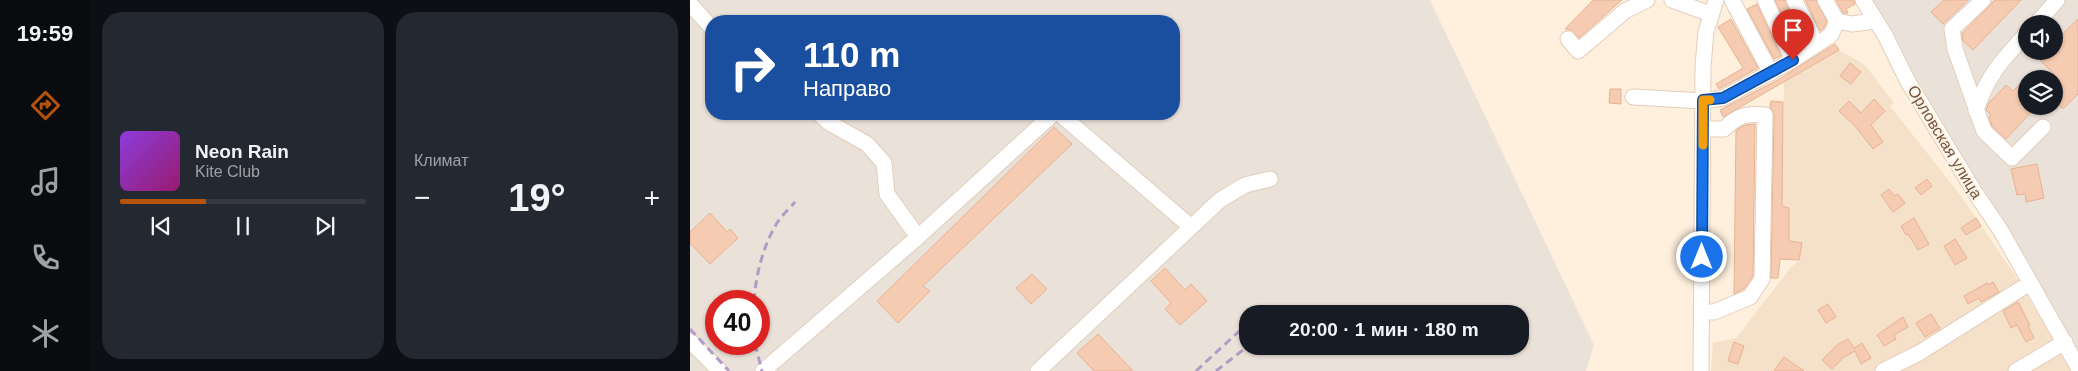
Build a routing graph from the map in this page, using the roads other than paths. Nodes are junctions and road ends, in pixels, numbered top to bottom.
1 (1647, 0) edge
2 (1672, 0) edge
3 (1732, 0) edge
4 (1765, 0) edge
5 (1794, 0) edge
6 (1825, 0) edge
7 (1863, 0) edge
8 (1983, 0) edge
9 (2057, 0) edge
10 (690, 4) edge
11 (1713, 7) edge
12 (2044, 15) edge
13 (705, 20) edge
14 (1837, 21) junction
15 (1875, 21) junction
16 (1568, 39) dead end
17 (2018, 43) edge
18 (1813, 47) junction
19 (1793, 60) junction
20 (1772, 73) junction
21 (1633, 97) dead end
22 (1703, 100) junction
23 (1976, 111) junction
24 (826, 120) edge
25 (1046, 120) edge
26 (1067, 120) edge
27 (2043, 127) dead end
28 (1703, 129) junction
29 (1270, 179) dead end
30 (1191, 226) junction
31 (918, 237) junction
32 (2030, 284) junction
33 (1702, 312) junction
34 (690, 341) edge
35 (2065, 342) junction
36 (2078, 367) edge
37 (720, 371) edge
38 (763, 371) edge
39 (1038, 371) edge
40 (1701, 371) edge
41 (1883, 371) edge
42 (2016, 371) edge

1 - 16 street
2 - 11 street
3 - 20 street
4 - 19 street
5 - 18 street
6 - 14 street
7 - 15 street, Орловская улица
8 - 23 street
9 - 12 street
10 - 13 street
11 - 22 street
14 - 15 street
14 - 18 street
15 - 32 street, Орловская улица
17 - 23 street
18 - 19 street
19 - 20 street
20 - 22 street
21 - 22 street
22 - 28 street
23 - 27 street
24 - 31 street
25 - 31 street
26 - 30 street
28 - 33 street
28 - 33 street
29 - 30 street
30 - 39 street
31 - 38 street
32 - 35 street, Орловская улица
32 - 41 street
33 - 40 street
34 - 37 street
35 - 36 street, Орловская улица
35 - 42 street

